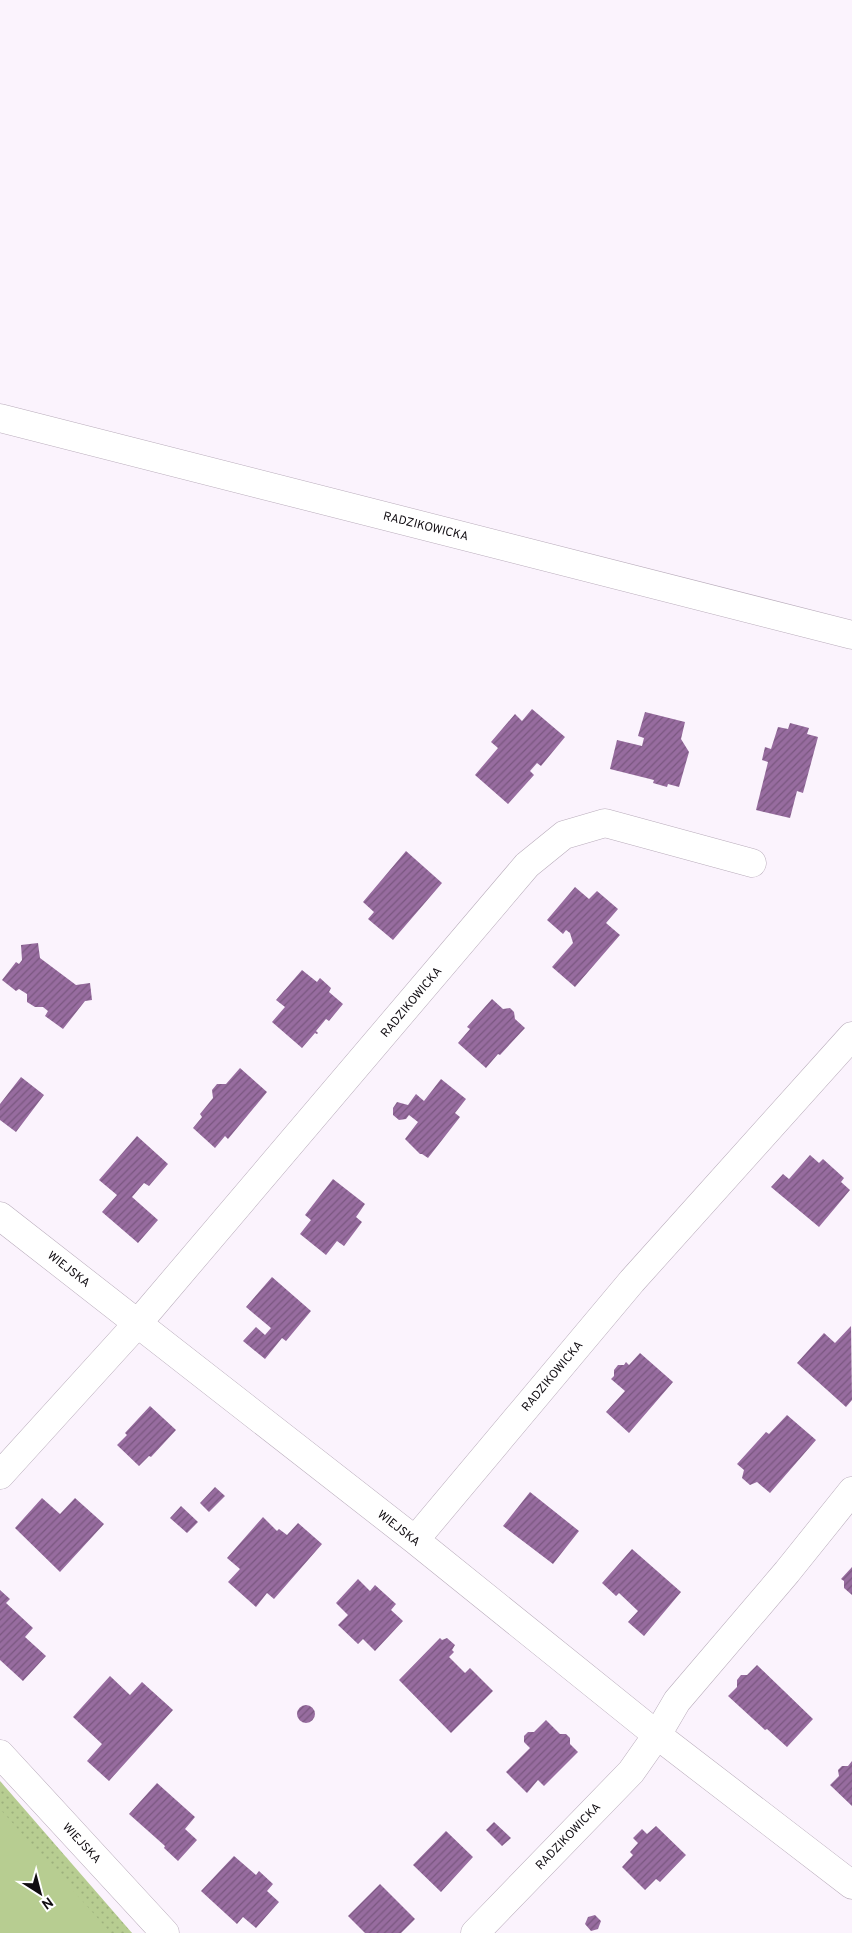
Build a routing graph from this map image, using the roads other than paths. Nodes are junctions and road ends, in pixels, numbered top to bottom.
1 (0, 418) edge
2 (852, 635) edge
3 (752, 864) dead end
4 (852, 1036) edge
5 (0, 1216) edge
6 (138, 1323) junction
7 (0, 1475) edge
8 (852, 1491) edge
9 (414, 1540) junction
10 (657, 1735) junction
11 (0, 1754) edge
12 (852, 1885) edge
13 (164, 1933) edge
14 (475, 1933) edge

1 - 2 street, RADZIKOWICKA
3 - 6 street, RADZIKOWICKA
4 - 9 street, RADZIKOWICKA
5 - 6 street, WIEJSKA
6 - 7 street
6 - 9 street, WIEJSKA
8 - 10 street, RADZIKOWICKA
9 - 10 street, WIEJSKA
10 - 12 street
10 - 14 street, RADZIKOWICKA
11 - 13 street, WIEJSKA

